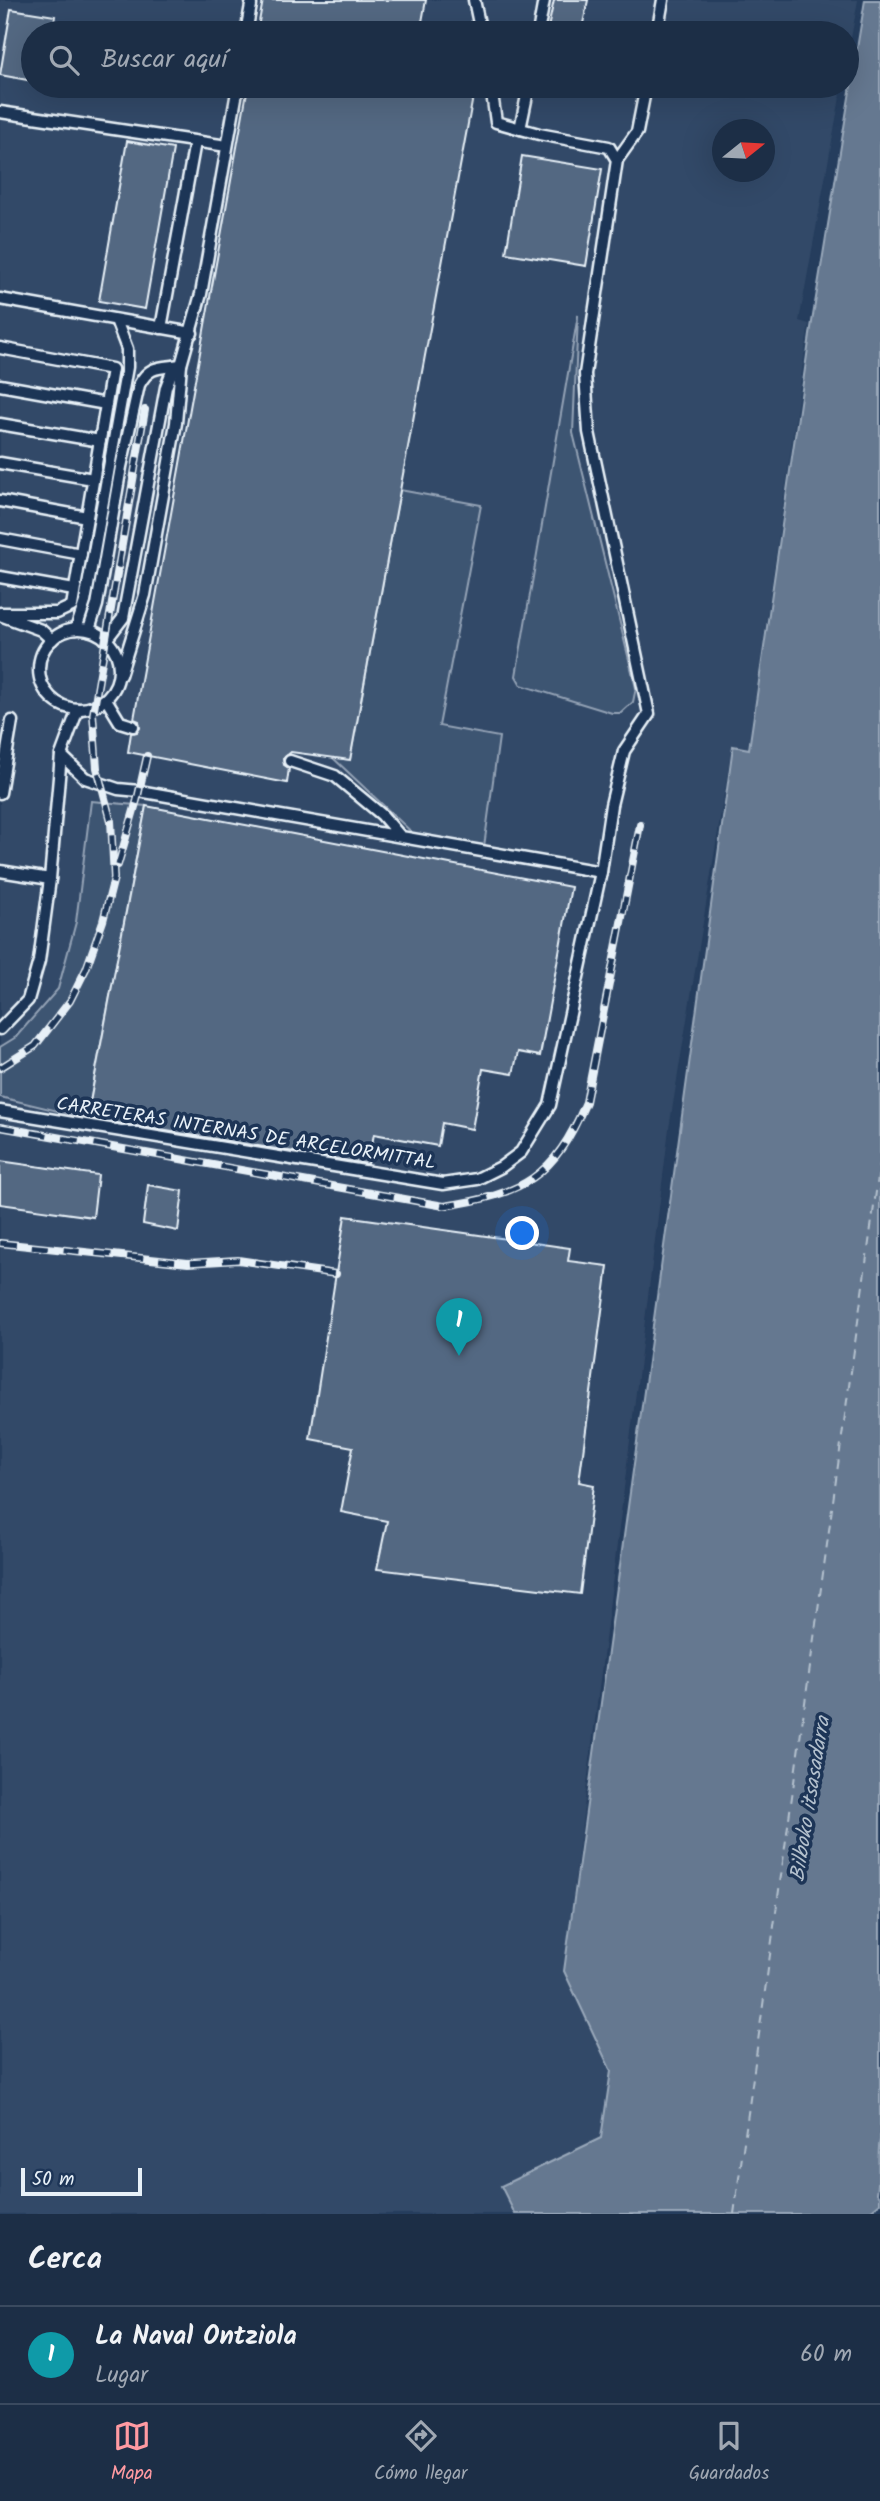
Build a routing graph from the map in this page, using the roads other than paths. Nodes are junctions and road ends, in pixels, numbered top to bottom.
1 (474, 0) edge
2 (544, 0) edge
3 (663, 0) edge
4 (251, 5) dead end
5 (248, 21) edge
6 (478, 21) edge
7 (540, 21) edge
8 (659, 21) edge
9 (236, 98) edge
10 (493, 98) edge
11 (526, 98) edge
12 (644, 98) edge
13 (0, 112) edge
14 (520, 129) junction
15 (195, 142) junction
16 (227, 146) junction
17 (617, 160) junction
18 (0, 299) edge
19 (116, 320) junction
20 (160, 328) junction
21 (192, 333) junction
22 (0, 348) edge
23 (177, 365) junction
24 (0, 385) edge
25 (106, 404) junction
26 (0, 424) edge
27 (100, 441) junction
28 (0, 463) edge
29 (93, 479) junction
30 (0, 501) edge
31 (87, 517) junction
32 (0, 539) edge
33 (81, 554) junction
34 (0, 577) edge
35 (75, 590) junction
36 (0, 614) edge
37 (76, 629) junction
38 (89, 630) junction
39 (52, 639) junction
40 (106, 640) junction
41 (120, 675) junction
42 (106, 699) junction
43 (78, 709) junction
44 (12, 721) dead end
45 (133, 726) dead end
46 (61, 755) junction
47 (290, 761) dead end
48 (0, 793) edge
49 (400, 836) junction
50 (0, 871) edge
51 (601, 872) junction
52 (50, 879) junction
53 (0, 1029) edge
54 (0, 1111) edge

1 - 6 lane
2 - 7 lane
3 - 8 lane
4 - 5 lane
9 - 16 lane
10 - 14 lane
11 - 14 lane
12 - 17 lane
13 - 15 lane
14 - 17 lane
15 - 16 lane
15 - 20 lane
16 - 21 lane
17 - 51 lane, CARRETERAS INTERNAS DE ARCELORMITTAL
18 - 19 lane
19 - 20 lane
19 - 37 lane
20 - 21 lane
21 - 23 lane
22 - 25 lane
23 - 38 lane
23 - 40 lane
23 - 41 lane
24 - 25 lane
25 - 27 lane
26 - 27 lane
27 - 29 lane
28 - 29 lane
29 - 31 lane
30 - 31 lane
31 - 33 lane
32 - 33 lane
33 - 35 lane
34 - 35 lane
35 - 36 lane
36 - 39 lane
37 - 38 lane
37 - 39 lane
38 - 40 lane
39 - 43 lane
40 - 41 lane
41 - 42 lane
42 - 43 lane
42 - 45 lane
43 - 46 lane
44 - 48 lane
46 - 49 lane
46 - 52 lane
47 - 49 lane
49 - 51 lane
50 - 52 lane
51 - 54 lane, CARRETERAS INTERNAS DE ARCELORMITTAL
52 - 53 lane

